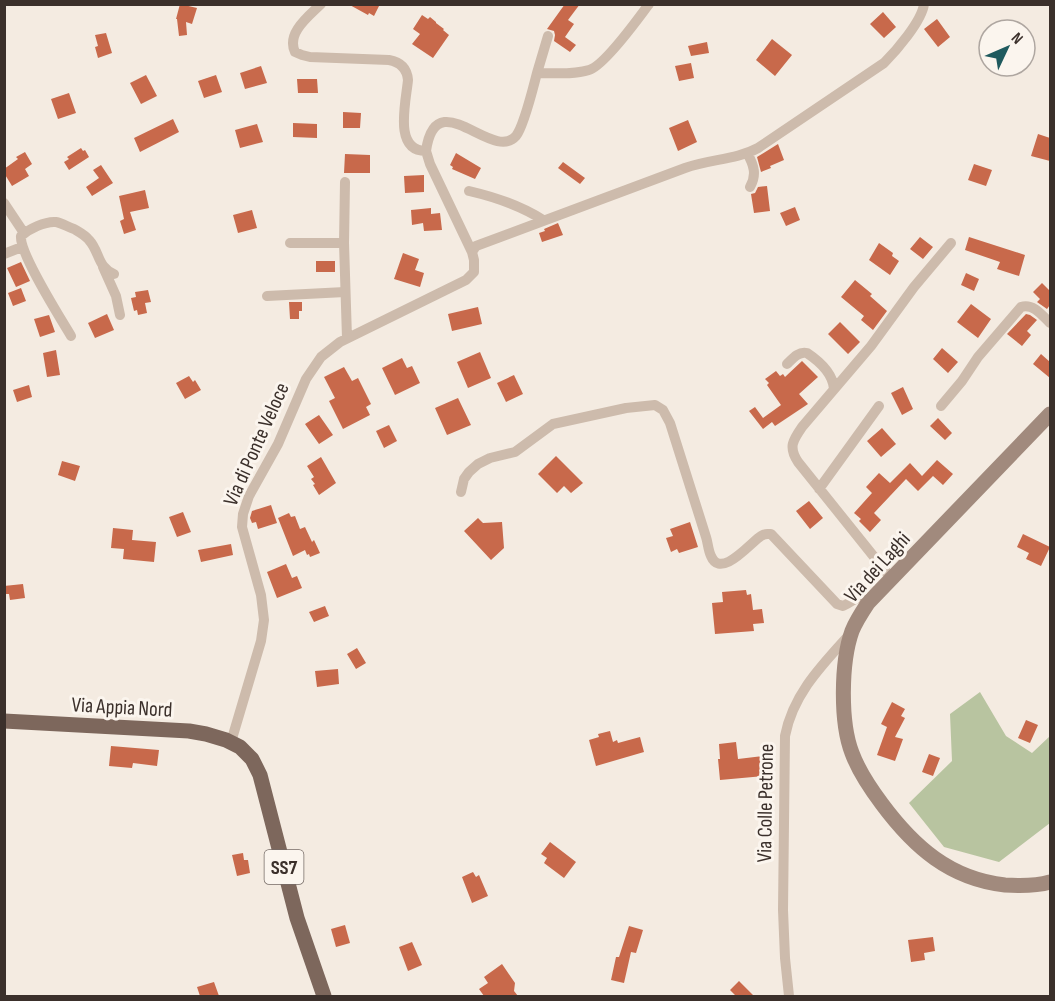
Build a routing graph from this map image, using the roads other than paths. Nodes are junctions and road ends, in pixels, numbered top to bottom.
1 (321, 4) edge
2 (650, 4) edge
3 (924, 4) edge
4 (548, 36) dead end
5 (537, 74) junction
6 (426, 151) junction
7 (747, 153) junction
8 (345, 182) dead end
9 (750, 187) dead end
10 (469, 191) dead end
11 (4, 203) edge
12 (543, 220) junction
13 (24, 233) junction
14 (290, 243) dead end
15 (344, 243) junction
16 (951, 243) dead end
17 (22, 247) junction
18 (472, 247) junction
19 (4, 254) edge
20 (103, 267) junction
21 (114, 274) dead end
22 (345, 292) junction
23 (267, 296) dead end
24 (120, 315) dead end
25 (1050, 323) edge
26 (71, 336) dead end
27 (346, 338) junction
28 (787, 364) dead end
29 (834, 389) junction
30 (879, 406) dead end
31 (941, 406) dead end
32 (1050, 414) edge
33 (819, 489) junction
34 (461, 492) dead end
35 (891, 579) junction
36 (868, 603) junction
37 (852, 631) junction
38 (4, 721) edge
39 (233, 743) junction
40 (1050, 882) edge
41 (324, 996) edge
42 (789, 996) edge

1 - 6 street
2 - 5 street
3 - 7 street
4 - 5 street
5 - 6 street
6 - 18 street
7 - 9 street
7 - 12 street
8 - 15 street
10 - 12 street
11 - 13 street
12 - 18 street
13 - 17 street
13 - 20 street
14 - 15 street
15 - 22 street
16 - 29 street
17 - 19 street
17 - 26 street
18 - 27 street, Via di Ponte Veloce
20 - 21 street
20 - 24 street
22 - 23 street
22 - 27 street
25 - 31 street
27 - 39 street, Via di Ponte Veloce
28 - 29 street
29 - 33 street
30 - 33 street
32 - 35 main road, Via dei Laghi
33 - 35 street
34 - 36 street
35 - 36 main road, Via dei Laghi
36 - 37 main road, Via dei Laghi
37 - 40 main road, Via dei Laghi
37 - 42 street, Via Colle Petrone
38 - 39 main road, Via Appia Nord / SS7
39 - 41 main road, SS7

